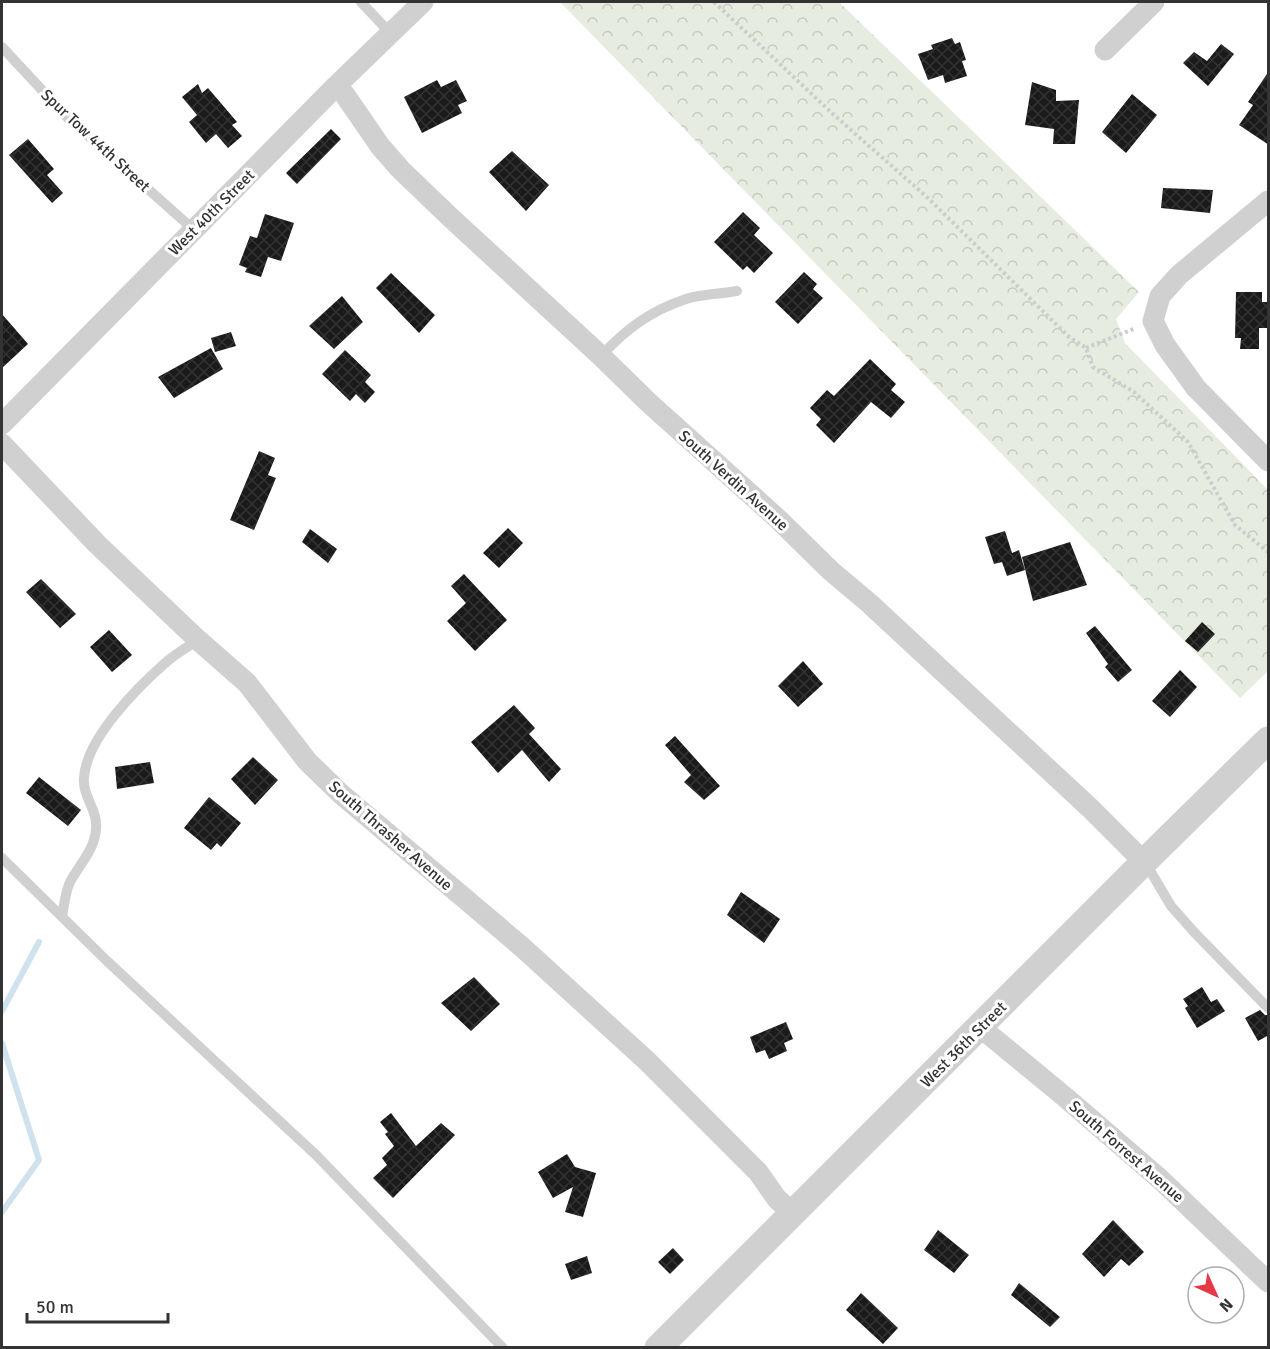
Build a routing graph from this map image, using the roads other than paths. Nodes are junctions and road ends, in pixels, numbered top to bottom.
1 (361, 2) edge
2 (423, 2) edge
3 (1154, 2) edge
4 (391, 34) junction
5 (2, 47) edge
6 (1105, 50) dead end
7 (336, 86) junction
8 (1269, 201) edge
9 (194, 230) junction
10 (737, 291) dead end
11 (601, 356) junction
12 (2, 424) edge
13 (2, 444) edge
14 (1269, 461) edge
15 (198, 640) junction
16 (1267, 744) edge
17 (2, 858) edge
18 (1144, 862) junction
19 (62, 918) junction
20 (1269, 1008) edge
21 (980, 1027) junction
22 (793, 1214) junction
23 (1269, 1282) edge
24 (503, 1347) edge
25 (657, 1347) edge

1 - 4 lane
2 - 4 street, West 40th Street
3 - 6 street
4 - 7 street, West 40th Street
5 - 9 lane, Spur Tow 44th Street
7 - 9 street, West 40th Street
7 - 11 street, South Verdin Avenue
8 - 14 street
9 - 12 street, West 40th Street
10 - 11 lane
11 - 18 street, South Verdin Avenue
13 - 15 street, South Thrasher Avenue
15 - 19 lane
15 - 22 street, South Thrasher Avenue
16 - 18 street, West 36th Street
17 - 19 lane
18 - 20 lane
18 - 21 street, West 36th Street
19 - 24 lane
21 - 22 street, West 36th Street
21 - 23 street, South Forrest Avenue
22 - 25 street, West 36th Street

